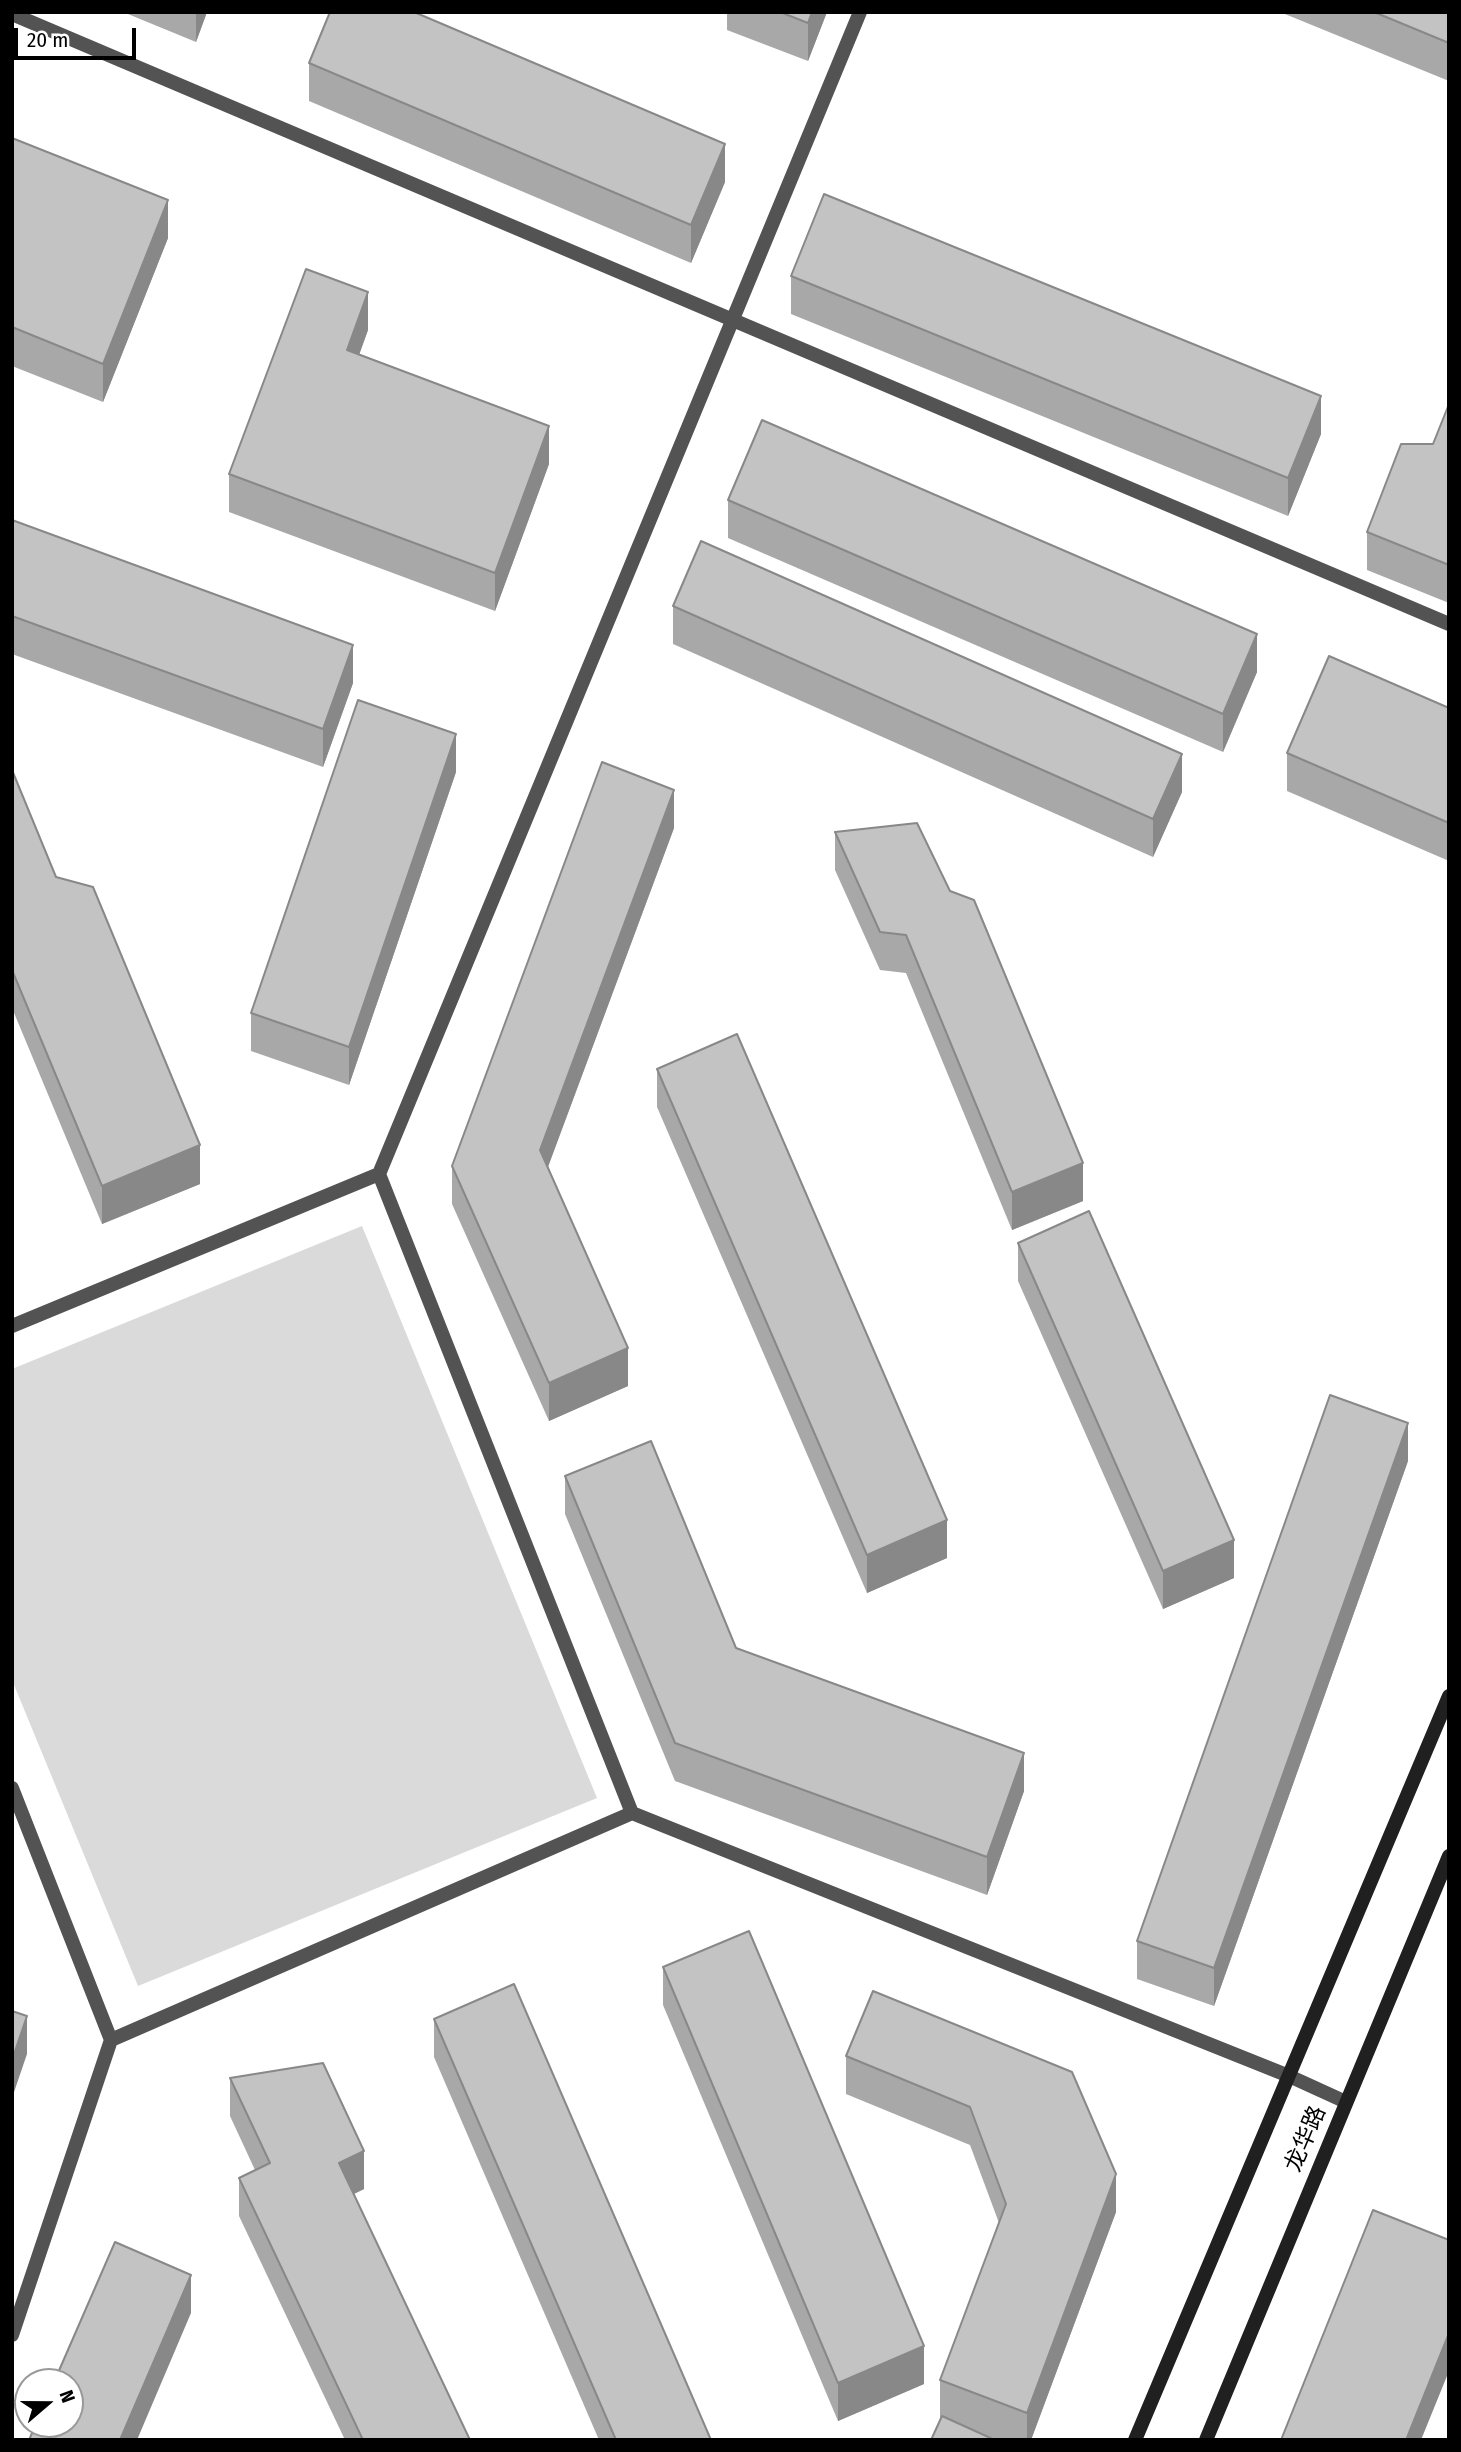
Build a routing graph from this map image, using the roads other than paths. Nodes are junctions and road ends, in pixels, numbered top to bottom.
1 (860, 12) edge
2 (12, 13) edge
3 (734, 321) junction
4 (1449, 624) edge
5 (379, 1174) junction
6 (12, 1326) edge
7 (1449, 1696) edge
8 (12, 1788) edge
9 (632, 1813) junction
10 (1449, 1857) edge
11 (111, 2040) junction
12 (1289, 2076) junction
13 (1346, 2102) junction
14 (12, 2335) edge
15 (1135, 2440) edge
16 (1206, 2440) edge

1 - 3 street
2 - 3 street
3 - 4 street
3 - 5 street
5 - 6 street
5 - 9 street
7 - 12 main road
8 - 11 street
9 - 11 street
9 - 12 street
10 - 13 main road, 龙华路
11 - 14 street
12 - 13 street
12 - 15 main road
13 - 16 main road, 龙华路

